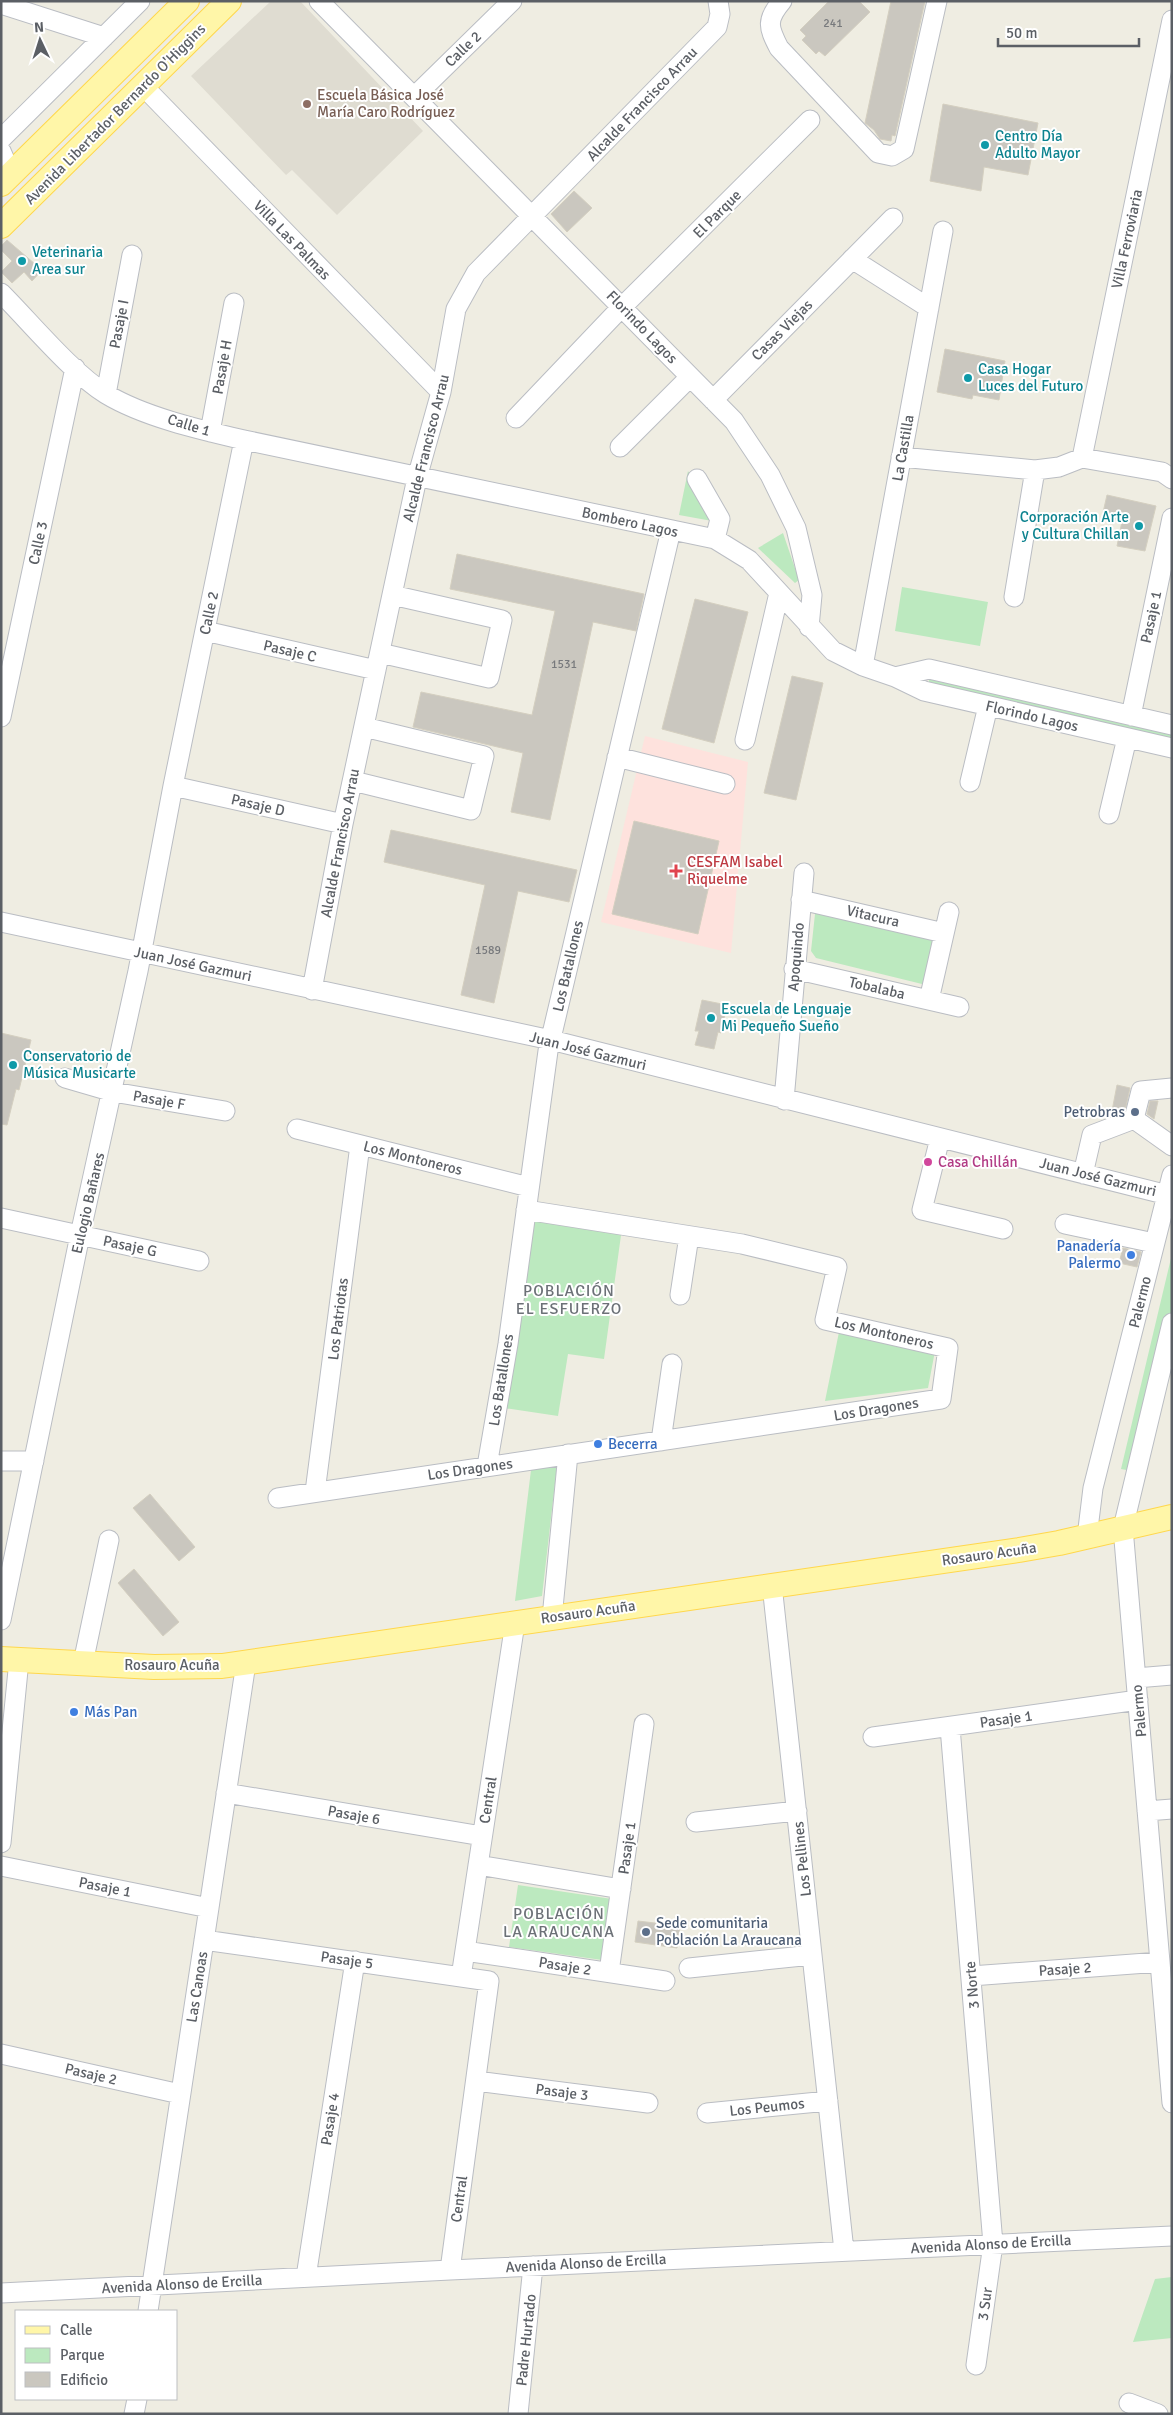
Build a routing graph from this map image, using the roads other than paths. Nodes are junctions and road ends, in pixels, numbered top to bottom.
1 (140, 1) edge
2 (187, 1) edge
3 (229, 1) edge
4 (319, 1) edge
5 (512, 1) edge
6 (718, 1) edge
7 (782, 1) edge
8 (937, 1) edge
9 (1, 4) edge
10 (1172, 20) edge
11 (104, 37) junction
12 (144, 87) junction
13 (414, 97) junction
14 (810, 120) dead end
15 (1, 139) edge
16 (1, 151) edge
17 (6, 179) edge
18 (532, 217) junction
19 (893, 218) dead end
20 (1, 226) edge
21 (943, 231) dead end
22 (132, 255) dead end
23 (852, 259) junction
24 (1, 292) edge
25 (234, 303) dead end
26 (623, 307) junction
27 (929, 308) junction
28 (75, 368) junction
29 (690, 377) junction
30 (441, 392) junction
31 (106, 394) junction
32 (713, 400) junction
33 (516, 418) dead end
34 (210, 432) junction
35 (244, 440) junction
36 (620, 447) dead end
37 (902, 457) junction
38 (1082, 458) junction
39 (1035, 470) junction
40 (417, 478) junction
41 (697, 479) dead end
42 (1172, 479) edge
43 (1172, 518) edge
44 (671, 530) junction
45 (715, 540) junction
46 (779, 593) junction
47 (392, 595) junction
48 (1014, 597) dead end
49 (810, 627) junction
50 (205, 631) junction
51 (378, 662) junction
52 (863, 666) junction
53 (895, 677) junction
54 (988, 706) junction
55 (1131, 716) junction
56 (1, 717) edge
57 (1172, 725) edge
58 (364, 727) junction
59 (1126, 738) junction
60 (745, 740) dead end
61 (1172, 748) edge
62 (618, 757) junction
63 (352, 781) junction
64 (970, 782) dead end
65 (725, 784) dead end
66 (173, 786) junction
67 (1109, 814) dead end
68 (343, 824) junction
69 (804, 873) dead end
70 (801, 900) junction
71 (949, 912) dead end
72 (1, 922) edge
73 (944, 933) junction
74 (142, 953) junction
75 (794, 969) junction
76 (312, 990) junction
77 (928, 1000) junction
78 (959, 1007) dead end
79 (551, 1040) junction
80 (65, 1078) dead end
81 (1172, 1088) edge
82 (113, 1092) junction
83 (784, 1100) junction
84 (224, 1111) dead end
85 (1134, 1119) junction
86 (297, 1130) dead end
87 (940, 1138) junction
88 (360, 1145) junction
89 (1172, 1146) edge
90 (1083, 1174) junction
91 (1172, 1175) edge
92 (530, 1187) junction
93 (1169, 1195) edge
94 (526, 1210) junction
95 (1, 1218) edge
96 (1065, 1224) dead end
97 (1003, 1229) dead end
98 (1162, 1232) edge
99 (80, 1235) junction
100 (689, 1236) junction
101 (199, 1261) dead end
102 (680, 1295) dead end
103 (1172, 1323) edge
104 (672, 1364) dead end
105 (941, 1399) joint
106 (662, 1441) junction
107 (568, 1454) junction
108 (1, 1461) edge
109 (34, 1461) junction
110 (487, 1466) junction
111 (315, 1492) junction
112 (278, 1498) dead end
113 (1172, 1517) edge
114 (1123, 1528) junction
115 (1087, 1537) junction
116 (109, 1540) dead end
117 (772, 1585) junction
118 (552, 1618) junction
119 (1, 1620) edge
120 (514, 1623) junction
121 (10, 1659) edge
122 (246, 1662) junction
123 (83, 1663) junction
124 (1172, 1675) edge
125 (1136, 1678) junction
126 (1138, 1700) junction
127 (644, 1724) dead end
128 (950, 1727) junction
129 (874, 1737) dead end
130 (226, 1793) junction
131 (1172, 1809) edge
132 (1147, 1811) junction
133 (796, 1812) junction
134 (696, 1822) dead end
135 (482, 1836) junction
136 (1, 1843) edge
137 (478, 1865) junction
138 (1, 1866) edge
139 (621, 1889) junction
140 (209, 1908) junction
141 (204, 1940) junction
142 (1163, 1950) edge
143 (465, 1951) junction
144 (812, 1955) junction
145 (355, 1961) junction
146 (689, 1968) dead end
147 (609, 1972) junction
148 (971, 1976) junction
149 (461, 1977) junction
150 (490, 1980) joint
151 (665, 1980) dead end
152 (1, 2054) edge
153 (476, 2081) junction
154 (1171, 2081) edge
155 (180, 2094) junction
156 (828, 2101) junction
157 (648, 2103) dead end
158 (1172, 2103) edge
159 (707, 2113) dead end
160 (1172, 2236) edge
161 (993, 2244) junction
162 (844, 2251) junction
163 (533, 2266) junction
164 (450, 2270) junction
165 (306, 2277) junction
166 (152, 2286) junction
167 (1, 2294) edge
168 (148, 2310) edge
169 (976, 2365) dead end
170 (136, 2400) edge
171 (1130, 2403) dead end
172 (134, 2414) edge
173 (518, 2414) edge
174 (1158, 2414) edge

1 - 11 street
2 - 17 main road, Avenida Libertador Bernardo O'Higgins
3 - 12 main road, Avenida Libertador Bernardo O'Higgins
4 - 13 street, Florindo Lagos
5 - 13 street, Calle 2
6 - 18 street, Alcalde Francisco Arrau
7 - 8 street
9 - 11 street
10 - 38 street, Villa Ferroviaria
11 - 15 street
12 - 20 main road, Avenida Libertador Bernardo O'Higgins
12 - 30 street, Villa Las Palmas
13 - 18 street, Florindo Lagos
14 - 26 street, El Parque
16 - 17 street, Avenida Libertador Bernardo O'Higgins
18 - 26 street, Florindo Lagos
18 - 30 street, Alcalde Francisco Arrau
19 - 23 street, Casas Viejas
21 - 27 street, La Castilla
22 - 31 street, Pasaje I
23 - 27 street
23 - 32 street, Casas Viejas
24 - 28 street, Calle 1
25 - 34 street, Pasaje H
26 - 29 street, Florindo Lagos
26 - 33 street, El Parque
27 - 37 street, La Castilla
28 - 31 street, Calle 1
28 - 56 street, Calle 3
29 - 32 street, Florindo Lagos
29 - 36 street
30 - 40 street, Alcalde Francisco Arrau
31 - 34 street, Calle 1
32 - 49 street, Florindo Lagos
34 - 35 street, Calle 1
35 - 40 street, Calle 1
35 - 50 street, Calle 2
37 - 39 street
37 - 52 street, La Castilla
38 - 39 street
38 - 42 street
39 - 48 street
40 - 44 street, Bombero Lagos
40 - 47 street, Alcalde Francisco Arrau
41 - 45 street
43 - 55 street, Pasaje 1
44 - 45 street, Bombero Lagos
44 - 62 street, Los Batallones
45 - 46 street, Bombero Lagos
46 - 49 street, Bombero Lagos
46 - 60 street
47 - 51 street, Alcalde Francisco Arrau
47 - 51 street, Pasaje C
49 - 52 street, Florindo Lagos
50 - 51 street, Pasaje C
50 - 66 street, Calle 2
51 - 58 street, Alcalde Francisco Arrau
52 - 53 street, Florindo Lagos
53 - 54 street, Florindo Lagos
53 - 55 street, Florindo Lagos
54 - 59 street, Florindo Lagos
54 - 64 street
55 - 57 street, Florindo Lagos
58 - 63 street, Alcalde Francisco Arrau
58 - 63 street
59 - 61 street, Florindo Lagos
59 - 67 street
62 - 65 street
62 - 79 street, Los Batallones
63 - 68 street, Alcalde Francisco Arrau
66 - 68 street, Pasaje D
66 - 74 street, Eulogio Bañares
68 - 76 street, Alcalde Francisco Arrau
69 - 70 street, Apoquindo
70 - 73 street, Vitacura
70 - 75 street, Apoquindo
71 - 73 street
72 - 74 street, Juan José Gazmuri
73 - 77 street
74 - 76 street, Juan José Gazmuri
74 - 82 street, Eulogio Bañares
75 - 77 street, Tobalaba
75 - 83 street, Apoquindo
76 - 79 street, Juan José Gazmuri
77 - 78 street, Tobalaba
79 - 83 street, Juan José Gazmuri
79 - 92 street, Los Batallones
80 - 82 street, Pasaje F
81 - 85 street
82 - 84 street, Pasaje F
82 - 99 street, Eulogio Bañares
83 - 87 street, Juan José Gazmuri
85 - 89 street
85 - 90 street
86 - 88 street, Los Montoneros
87 - 90 street, Juan José Gazmuri
87 - 97 street
88 - 92 street, Los Montoneros
88 - 111 street, Los Patriotas
90 - 93 street, Juan José Gazmuri
91 - 93 street, Palermo
92 - 94 street, Los Batallones
93 - 98 street, Palermo
94 - 100 street, Los Montoneros
94 - 110 street, Los Batallones
95 - 99 street, Pasaje G
96 - 98 street
98 - 115 street, Palermo
99 - 101 street, Pasaje G
99 - 109 street, Eulogio Bañares
100 - 102 street
100 - 105 street, Los Montoneros
103 - 114 street, Palermo
104 - 106 street
105 - 106 street, Los Dragones
106 - 107 street, Los Dragones
107 - 110 street, Los Dragones
107 - 118 street
108 - 109 street
109 - 119 street, Eulogio Bañares
110 - 111 street, Los Dragones
111 - 112 street, Los Dragones
113 - 114 main road, Rosauro Acuña
114 - 115 main road, Rosauro Acuña
114 - 125 street, Palermo
115 - 117 main road, Rosauro Acuña
116 - 123 street
117 - 118 main road, Rosauro Acuña
117 - 133 street, Los Pellines
118 - 120 main road, Rosauro Acuña
120 - 122 main road, Rosauro Acuña
120 - 135 street, Central
121 - 123 main road, Rosauro Acuña
121 - 136 street
122 - 123 main road, Rosauro Acuña
122 - 130 street, Las Canoas
124 - 125 street
125 - 126 street, Palermo
126 - 128 street, Pasaje 1
126 - 132 street, Palermo
127 - 139 street, Pasaje 1
128 - 129 street, Pasaje 1
128 - 148 street, 3 Norte
130 - 135 street, Pasaje 6
130 - 140 street, Las Canoas
131 - 132 street
132 - 142 street, Palermo
133 - 134 street
133 - 144 street, Los Pellines
135 - 137 street, Central
137 - 139 street
137 - 143 street, Central
138 - 140 street, Pasaje 1
139 - 147 street, Pasaje 1
140 - 141 street, Las Canoas
141 - 145 street, Pasaje 5
141 - 155 street, Las Canoas
142 - 148 street, Pasaje 2
142 - 154 street, Palermo
143 - 147 street, Pasaje 2
143 - 149 street, Central
144 - 146 street
144 - 156 street, Los Pellines
145 - 149 street, Pasaje 5
145 - 165 street, Pasaje 4
147 - 151 street, Pasaje 2
148 - 161 street, 3 Norte
149 - 150 street, Pasaje 5
150 - 153 street, Central
152 - 155 street, Pasaje 2
153 - 157 street, Pasaje 3
153 - 164 street, Central
154 - 158 street, Palermo
155 - 166 street, Las Canoas
156 - 159 street, Los Peumos
156 - 162 street, Los Pellines
160 - 161 street, Avenida Alonso de Ercilla
161 - 162 street, Avenida Alonso de Ercilla
161 - 169 street, 3 Sur
162 - 163 street, Avenida Alonso de Ercilla
163 - 164 street, Avenida Alonso de Ercilla
163 - 173 street, Padre Hurtado
164 - 165 street, Avenida Alonso de Ercilla
165 - 166 street, Avenida Alonso de Ercilla
166 - 167 street, Avenida Alonso de Ercilla
166 - 168 street, Las Canoas
170 - 172 street
171 - 174 street

